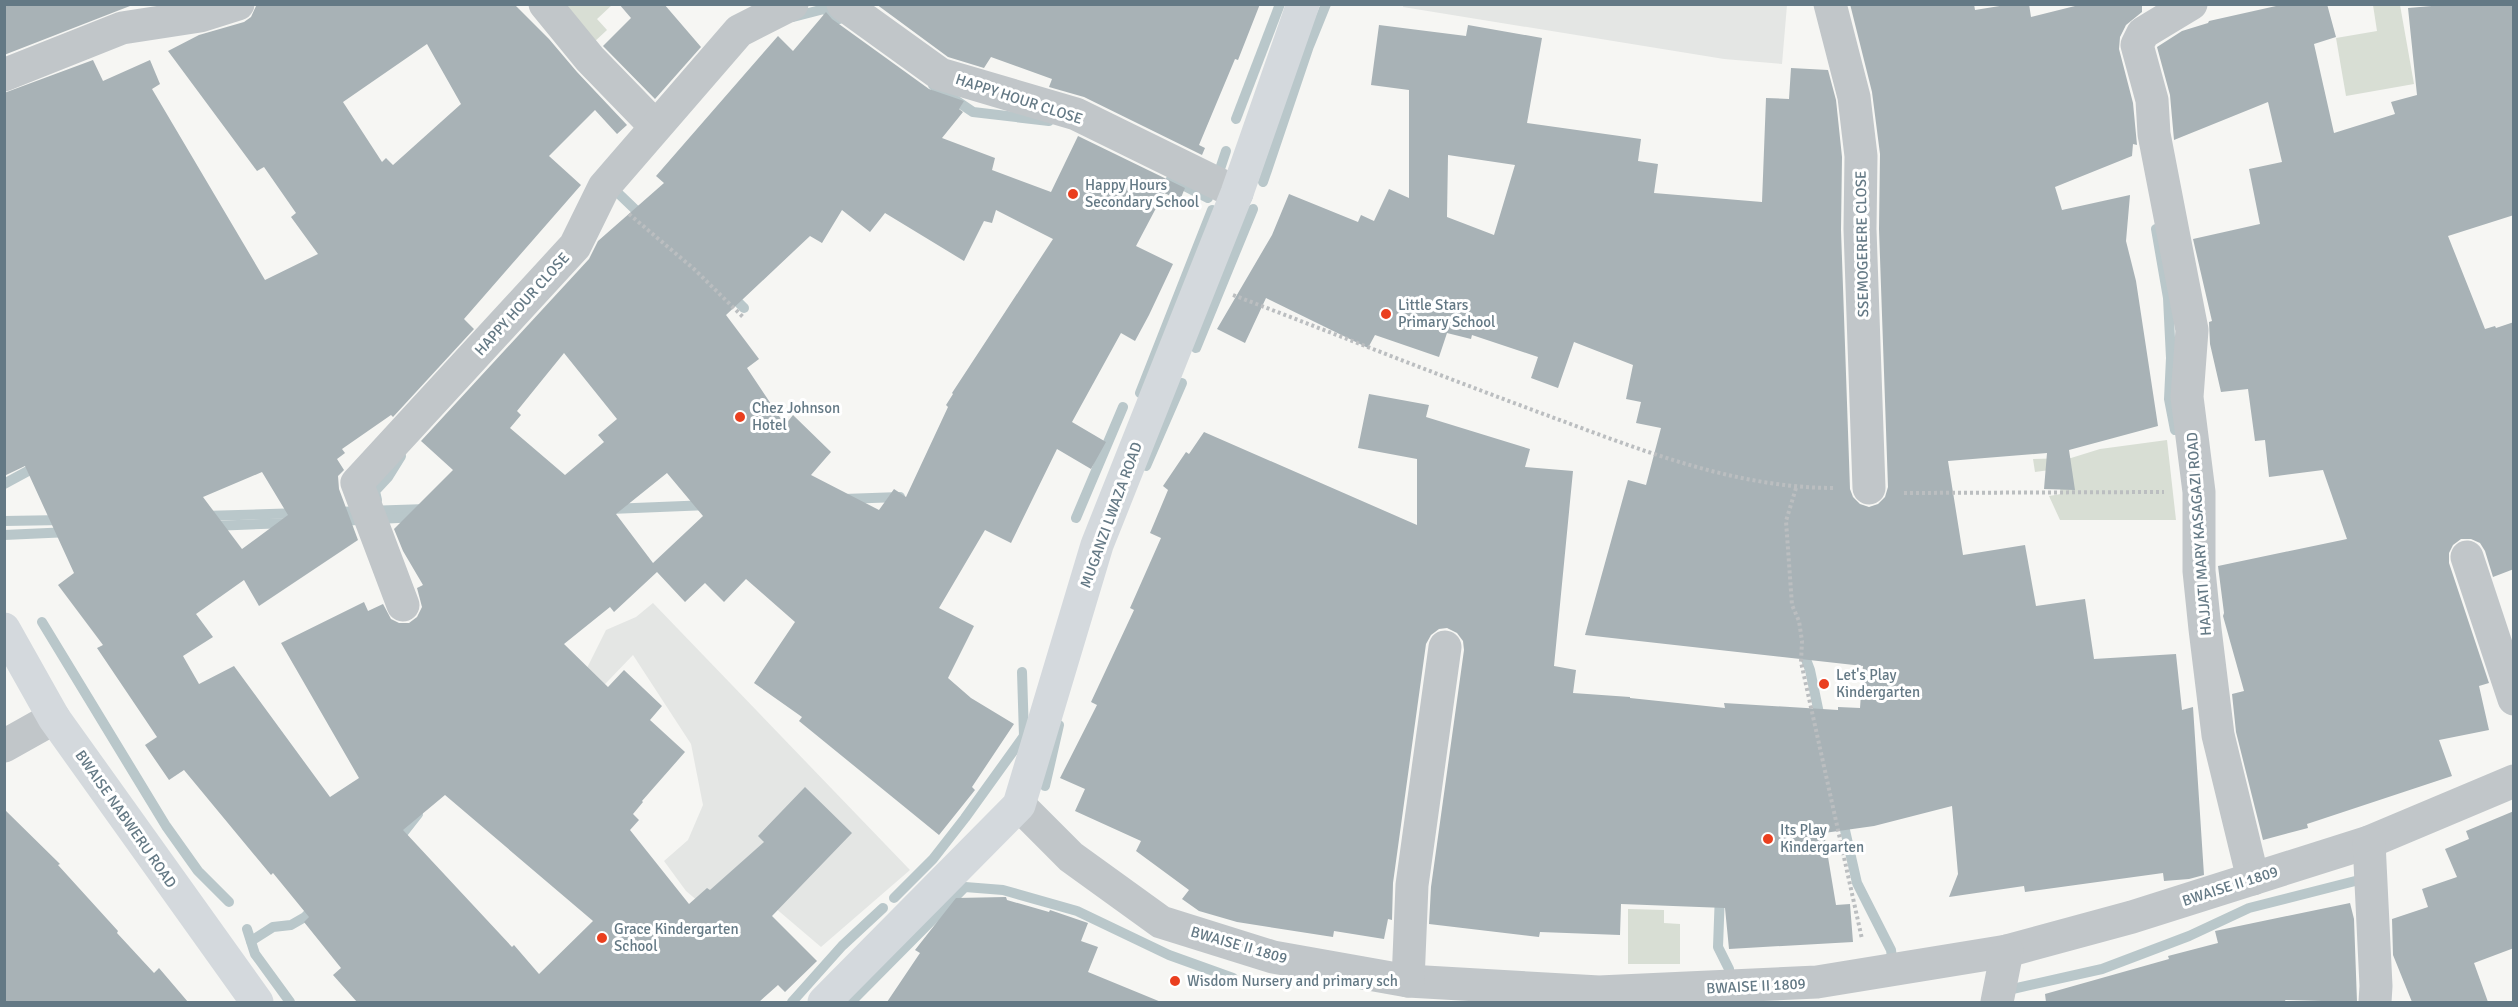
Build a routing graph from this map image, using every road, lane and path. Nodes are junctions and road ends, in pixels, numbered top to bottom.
1 (238, 4) edge
2 (545, 4) edge
3 (792, 4) edge
4 (843, 4) edge
5 (1303, 4) edge
6 (1830, 4) edge
7 (2191, 4) edge
8 (4, 75) edge
9 (655, 126) junction
10 (604, 187) junction
11 (1237, 193) junction
12 (1202, 283) junction
13 (743, 317) dead end
14 (1796, 488) junction
15 (1869, 488) junction
16 (2199, 492) junction
17 (2467, 557) dead end
18 (403, 605) dead end
19 (4, 629) edge
20 (1444, 647) dead end
21 (2514, 699) edge
22 (54, 718) junction
23 (4, 746) edge
24 (2514, 781) edge
25 (1019, 805) junction
26 (2369, 842) junction
27 (2253, 879) junction
28 (2007, 951) junction
29 (1868, 973) junction
30 (1408, 981) junction
31 (257, 1002) edge
32 (824, 1002) edge
33 (1997, 1002) edge
34 (2375, 1002) edge

1 - 8 street
2 - 9 street
3 - 9 street, HAPPY HOUR CLOSE
4 - 11 street, HAPPY HOUR CLOSE
5 - 11 street, MUGANZI LWAZA ROAD
6 - 15 street, SSEMOGERERE CLOSE
7 - 16 street, HAJJATI MARY KASAGAZI ROAD
9 - 10 street, HAPPY HOUR CLOSE
10 - 13 path
10 - 18 street, HAPPY HOUR CLOSE
11 - 12 street, MUGANZI LWAZA ROAD
12 - 14 path
12 - 25 street, MUGANZI LWAZA ROAD
14 - 15 path
14 - 29 path
15 - 16 path
16 - 27 street, HAJJATI MARY KASAGAZI ROAD
17 - 21 street
19 - 22 street, BWAISE NABWERU ROAD
20 - 30 street
22 - 23 street
22 - 31 street, BWAISE NABWERU ROAD
24 - 26 street, BWAISE II 1809
25 - 30 street, BWAISE II 1809
25 - 32 street, MUGANZI LWAZA ROAD
26 - 27 street, BWAISE II 1809
26 - 34 street
27 - 28 street, BWAISE II 1809
28 - 29 street, BWAISE II 1809
28 - 33 street
29 - 30 street, BWAISE II 1809

